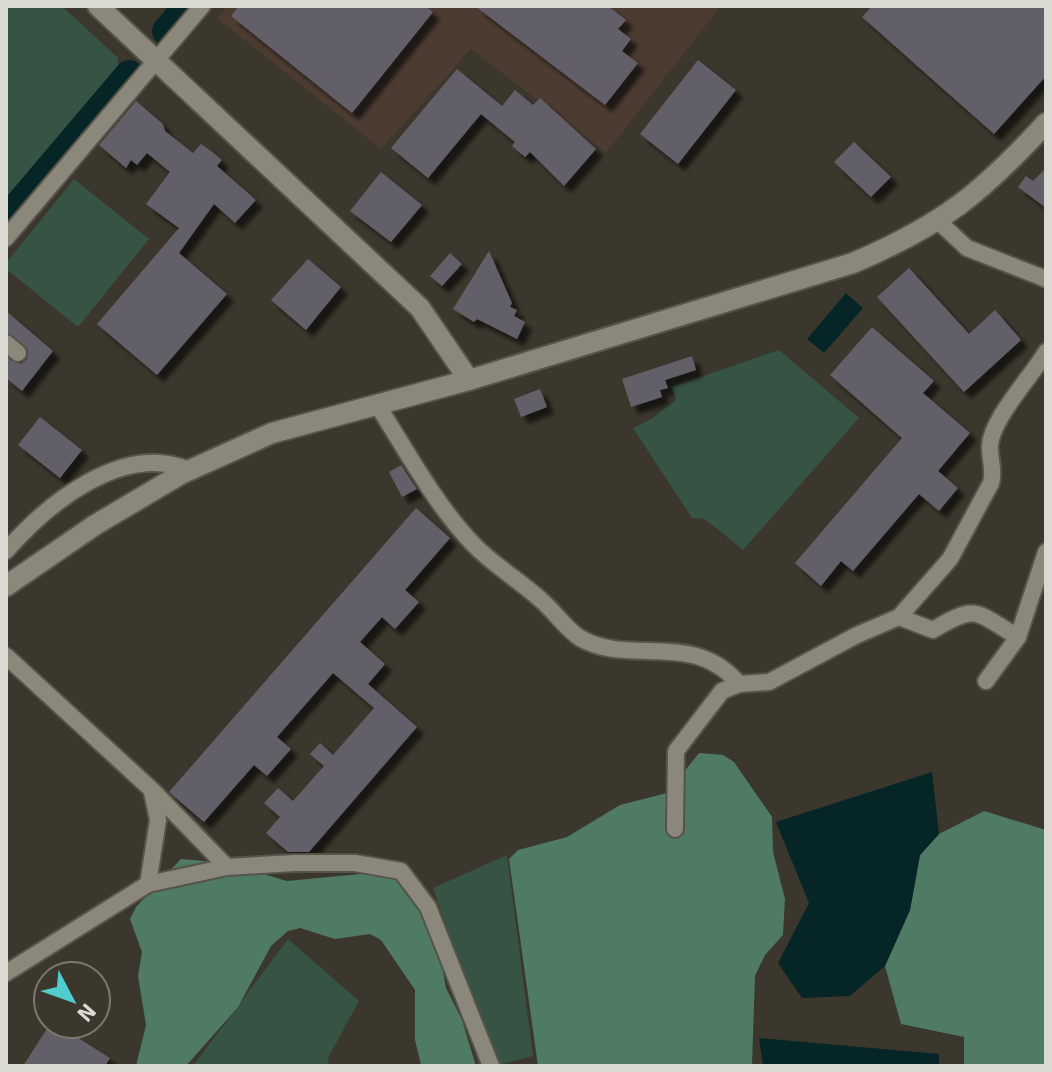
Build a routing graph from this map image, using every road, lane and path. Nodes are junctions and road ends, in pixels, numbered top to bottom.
1 (98, 6) edge
2 (202, 6) edge
3 (148, 54) junction
4 (1046, 123) edge
5 (939, 222) junction
6 (6, 238) edge
7 (1046, 279) edge
8 (1046, 352) edge
9 (469, 380) junction
10 (378, 406) junction
11 (189, 470) junction
12 (6, 551) edge
13 (1046, 552) edge
14 (6, 586) edge
15 (899, 617) junction
16 (1018, 637) junction
17 (6, 656) edge
18 (986, 681) dead end
19 (739, 684) junction
20 (152, 790) junction
21 (675, 829) dead end
22 (227, 867) junction
23 (148, 884) junction
24 (6, 973) edge
25 (491, 1066) edge

1 - 3 street
2 - 3 street
3 - 6 street
3 - 9 street
4 - 5 street
5 - 7 street
5 - 9 street
8 - 15 street
9 - 10 street
10 - 11 street
10 - 19 street
11 - 12 street
11 - 14 street
13 - 16 street
15 - 16 street
15 - 19 street
16 - 18 street
17 - 20 street
19 - 21 street
20 - 22 street
20 - 23 street
22 - 23 street
22 - 25 street
23 - 24 street

